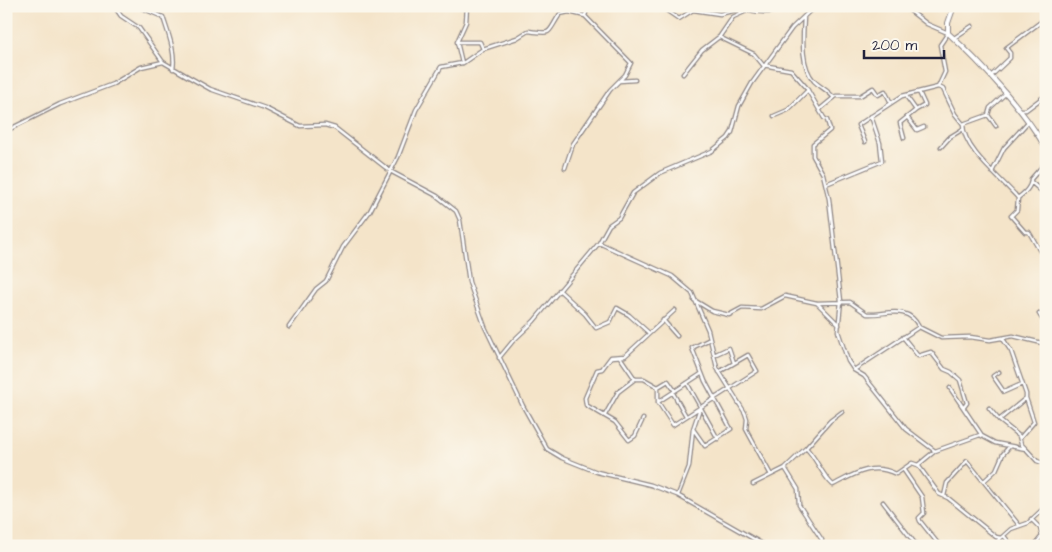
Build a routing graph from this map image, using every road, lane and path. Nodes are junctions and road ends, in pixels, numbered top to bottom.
1 (114, 6) edge
2 (137, 6) edge
3 (467, 6) edge
4 (588, 6) edge
5 (660, 6) edge
6 (744, 6) edge
7 (799, 6) edge
8 (815, 6) edge
9 (904, 6) edge
10 (954, 6) edge
11 (736, 8) edge
12 (748, 10) junction
13 (742, 13) junction
14 (585, 16) junction
15 (804, 16) junction
16 (1046, 18) edge
17 (972, 26) dead end
18 (948, 33) junction
19 (719, 37) junction
20 (954, 38) junction
21 (457, 42) junction
22 (483, 49) junction
23 (163, 62) junction
24 (462, 64) junction
25 (766, 64) junction
26 (173, 69) junction
27 (683, 74) dead end
28 (990, 77) junction
29 (635, 80) dead end
30 (620, 81) junction
31 (938, 87) junction
32 (808, 90) junction
33 (919, 92) junction
34 (1005, 94) junction
35 (1046, 95) edge
36 (906, 96) junction
37 (834, 98) junction
38 (891, 103) junction
39 (819, 110) junction
40 (916, 110) junction
41 (1018, 110) junction
42 (988, 115) junction
43 (774, 116) dead end
44 (871, 116) junction
45 (907, 116) junction
46 (1028, 122) junction
47 (963, 124) junction
48 (996, 126) dead end
49 (924, 127) dead end
50 (963, 129) junction
51 (6, 131) edge
52 (904, 138) dead end
53 (865, 142) dead end
54 (941, 147) dead end
55 (1046, 148) edge
56 (1046, 162) edge
57 (566, 168) dead end
58 (390, 172) junction
59 (992, 172) junction
60 (1031, 182) junction
61 (826, 184) junction
62 (1046, 195) edge
63 (1018, 198) junction
64 (599, 243) junction
65 (1040, 251) dead end
66 (558, 290) junction
67 (694, 300) junction
68 (841, 301) junction
69 (817, 303) junction
70 (675, 310) dead end
71 (1040, 314) dead end
72 (663, 320) junction
73 (1046, 324) edge
74 (839, 325) junction
75 (289, 327) dead end
76 (920, 327) junction
77 (649, 333) junction
78 (677, 336) dead end
79 (903, 337) junction
80 (710, 339) junction
81 (1003, 339) junction
82 (1046, 344) edge
83 (714, 355) junction
84 (620, 357) junction
85 (499, 358) junction
86 (734, 363) junction
87 (854, 370) junction
88 (719, 372) junction
89 (998, 372) dead end
90 (702, 374) junction
91 (635, 379) junction
92 (688, 383) junction
93 (1022, 384) junction
94 (658, 388) junction
95 (729, 388) junction
96 (950, 388) dead end
97 (674, 392) junction
98 (714, 398) junction
99 (1026, 398) junction
100 (658, 402) junction
101 (700, 406) junction
102 (964, 407) junction
103 (989, 408) dead end
104 (842, 412) dead end
105 (605, 415) junction
106 (686, 416) junction
107 (643, 420) dead end
108 (999, 420) junction
109 (693, 429) junction
110 (982, 436) junction
111 (718, 438) junction
112 (1020, 438) junction
113 (1009, 447) junction
114 (806, 448) junction
115 (1026, 449) junction
116 (935, 451) junction
117 (1046, 464) edge
118 (918, 465) junction
119 (785, 468) junction
120 (903, 469) junction
121 (771, 475) junction
122 (984, 480) junction
123 (753, 484) dead end
124 (678, 496) junction
125 (944, 496) junction
126 (883, 502) dead end
127 (1046, 506) edge
128 (1031, 520) junction
129 (1019, 526) junction
130 (996, 537) junction
131 (1002, 537) junction
132 (995, 541) junction
133 (766, 546) edge
134 (820, 546) edge
135 (917, 546) edge
136 (940, 546) edge
137 (992, 546) edge
138 (1012, 546) edge
139 (1034, 546) edge

1 - 23 street
2 - 26 street
3 - 21 street
4 - 14 street
5 - 11 street
6 - 12 street
7 - 12 street
8 - 15 street
9 - 18 street
10 - 18 street
11 - 13 street
12 - 13 street
13 - 19 street
14 - 22 street
14 - 30 street
15 - 25 street
15 - 37 street
16 - 28 street
17 - 20 street
18 - 20 street
18 - 31 street
19 - 25 street
19 - 27 street
20 - 28 street
21 - 22 street
21 - 24 street
22 - 24 street
23 - 26 street
23 - 51 street
24 - 58 street
25 - 32 street
25 - 64 street
26 - 58 street
28 - 34 street
29 - 30 street
30 - 57 street
31 - 33 street
31 - 47 street
32 - 39 street
32 - 43 street
33 - 36 street
33 - 40 street
34 - 41 street
34 - 42 street
35 - 41 street
36 - 38 street
36 - 40 street
37 - 38 street
37 - 39 street
38 - 44 street
39 - 61 street
40 - 45 street
41 - 46 street
42 - 47 street
42 - 48 street
44 - 53 street
44 - 61 street
45 - 49 street
45 - 52 street
46 - 55 street
46 - 59 street
47 - 50 street
50 - 54 street
50 - 59 street
56 - 60 street
58 - 75 street
58 - 85 street
59 - 63 street
60 - 62 street
60 - 63 street
61 - 68 street
63 - 65 street
64 - 66 street
64 - 67 street
66 - 77 street
66 - 85 street
67 - 69 street
67 - 80 street
68 - 69 street
68 - 74 street
68 - 76 street
69 - 74 street
70 - 72 street
71 - 73 street
72 - 77 street
72 - 78 street
74 - 87 street
76 - 79 street
76 - 81 street
77 - 84 street
79 - 87 street
79 - 102 street
80 - 83 street
80 - 90 street
81 - 82 street
81 - 93 street
83 - 86 street
83 - 88 street
84 - 91 street
84 - 105 street
85 - 124 street
86 - 88 street
86 - 95 street
87 - 116 street
88 - 95 street
89 - 93 street
90 - 92 street
90 - 98 street
91 - 94 street
91 - 105 street
92 - 97 street
92 - 101 street
93 - 99 street
94 - 97 street
94 - 100 street
95 - 98 street
95 - 121 street
96 - 102 street
97 - 100 street
97 - 106 street
98 - 101 street
98 - 111 street
99 - 108 street
99 - 112 street
100 - 106 street
101 - 106 street
101 - 109 street
101 - 111 street
102 - 110 street
103 - 108 street
104 - 114 street
105 - 107 street
108 - 112 street
109 - 111 street
109 - 124 street
110 - 113 street
110 - 116 street
112 - 115 street
113 - 115 street
113 - 122 street
114 - 119 street
114 - 120 street
115 - 117 street
116 - 118 street
118 - 120 street
118 - 125 street
119 - 121 street
119 - 134 street
120 - 136 street
121 - 123 street
122 - 125 street
122 - 129 street
124 - 133 street
125 - 130 street
126 - 135 street
127 - 128 street
128 - 129 street
128 - 139 street
129 - 131 street
130 - 131 street
130 - 132 street
131 - 132 street
131 - 138 street
132 - 137 street

